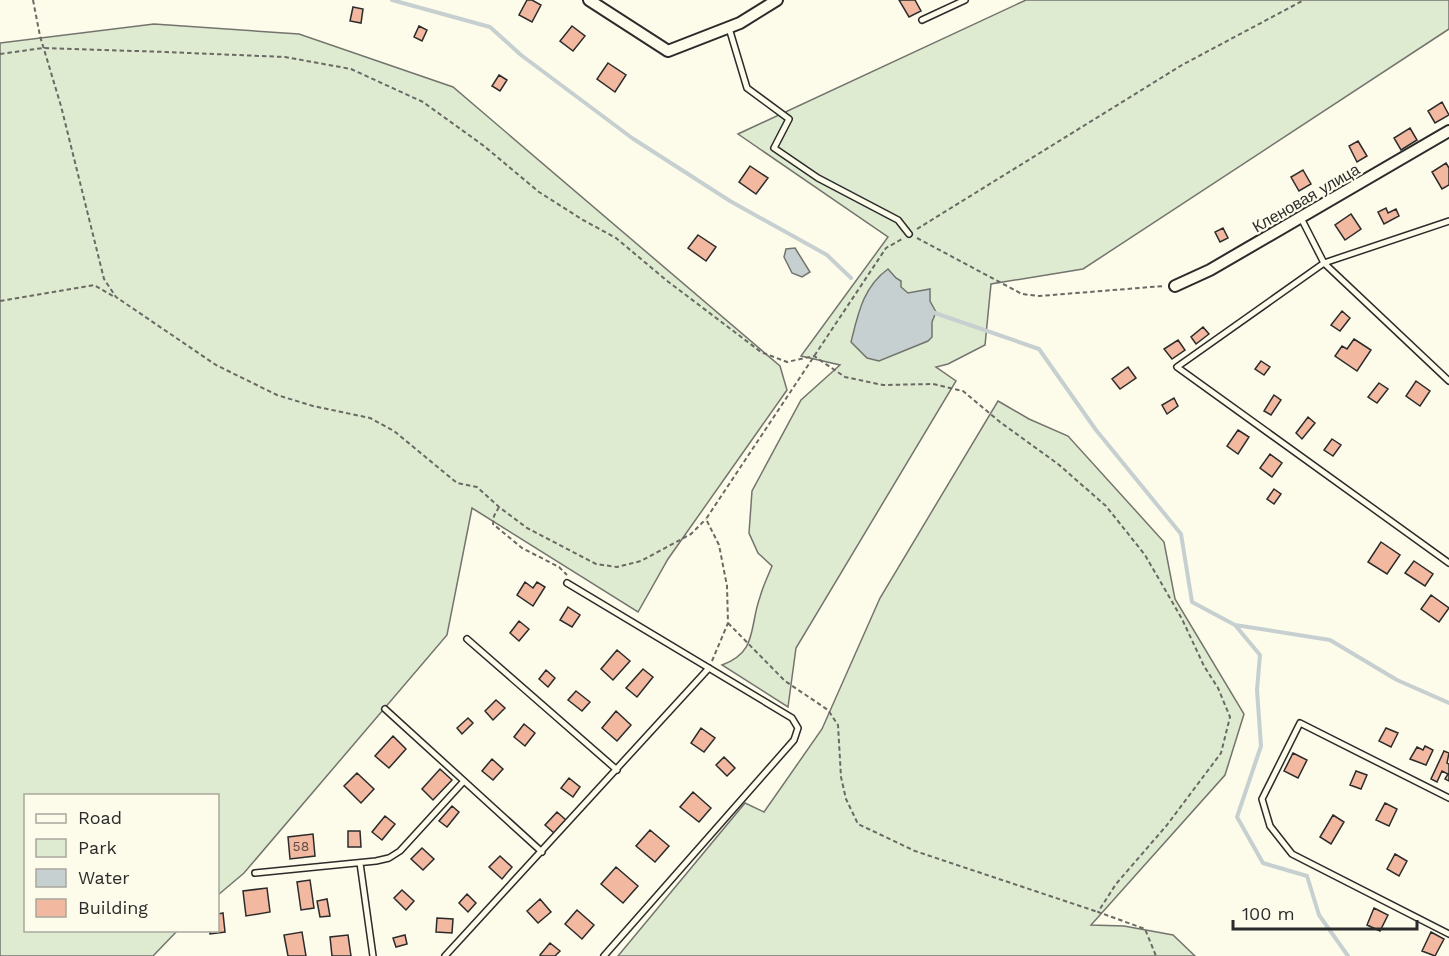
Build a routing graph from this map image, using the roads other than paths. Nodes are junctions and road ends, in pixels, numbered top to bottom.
1 (588, 0) edge
2 (777, 0) edge
3 (965, 0) edge
4 (922, 20) dead end
5 (729, 27) junction
6 (1449, 131) edge
7 (1301, 218) junction
8 (1449, 221) edge
9 (909, 234) road end
10 (1324, 263) junction
11 (1175, 286) road end
12 (1449, 381) edge
13 (1449, 563) edge
14 (567, 583) road end
15 (467, 639) dead end
16 (709, 668) junction
17 (385, 709) dead end
18 (617, 770) junction
19 (464, 781) junction
20 (1449, 798) edge
21 (542, 852) junction
22 (360, 863) junction
23 (255, 873) dead end
24 (1449, 934) edge
25 (373, 956) edge
26 (445, 956) edge
27 (604, 956) edge

1 - 5 street
2 - 5 street
3 - 4 lane
5 - 9 lane
6 - 7 street, Кленовая улица
7 - 10 lane
7 - 11 street, Кленовая улица
8 - 10 lane
10 - 12 lane
10 - 13 lane
14 - 16 lane
15 - 18 lane
16 - 18 lane
16 - 27 lane
17 - 19 lane
18 - 21 lane
19 - 21 lane
19 - 22 lane
20 - 24 lane
21 - 26 lane
22 - 23 lane
22 - 25 lane

